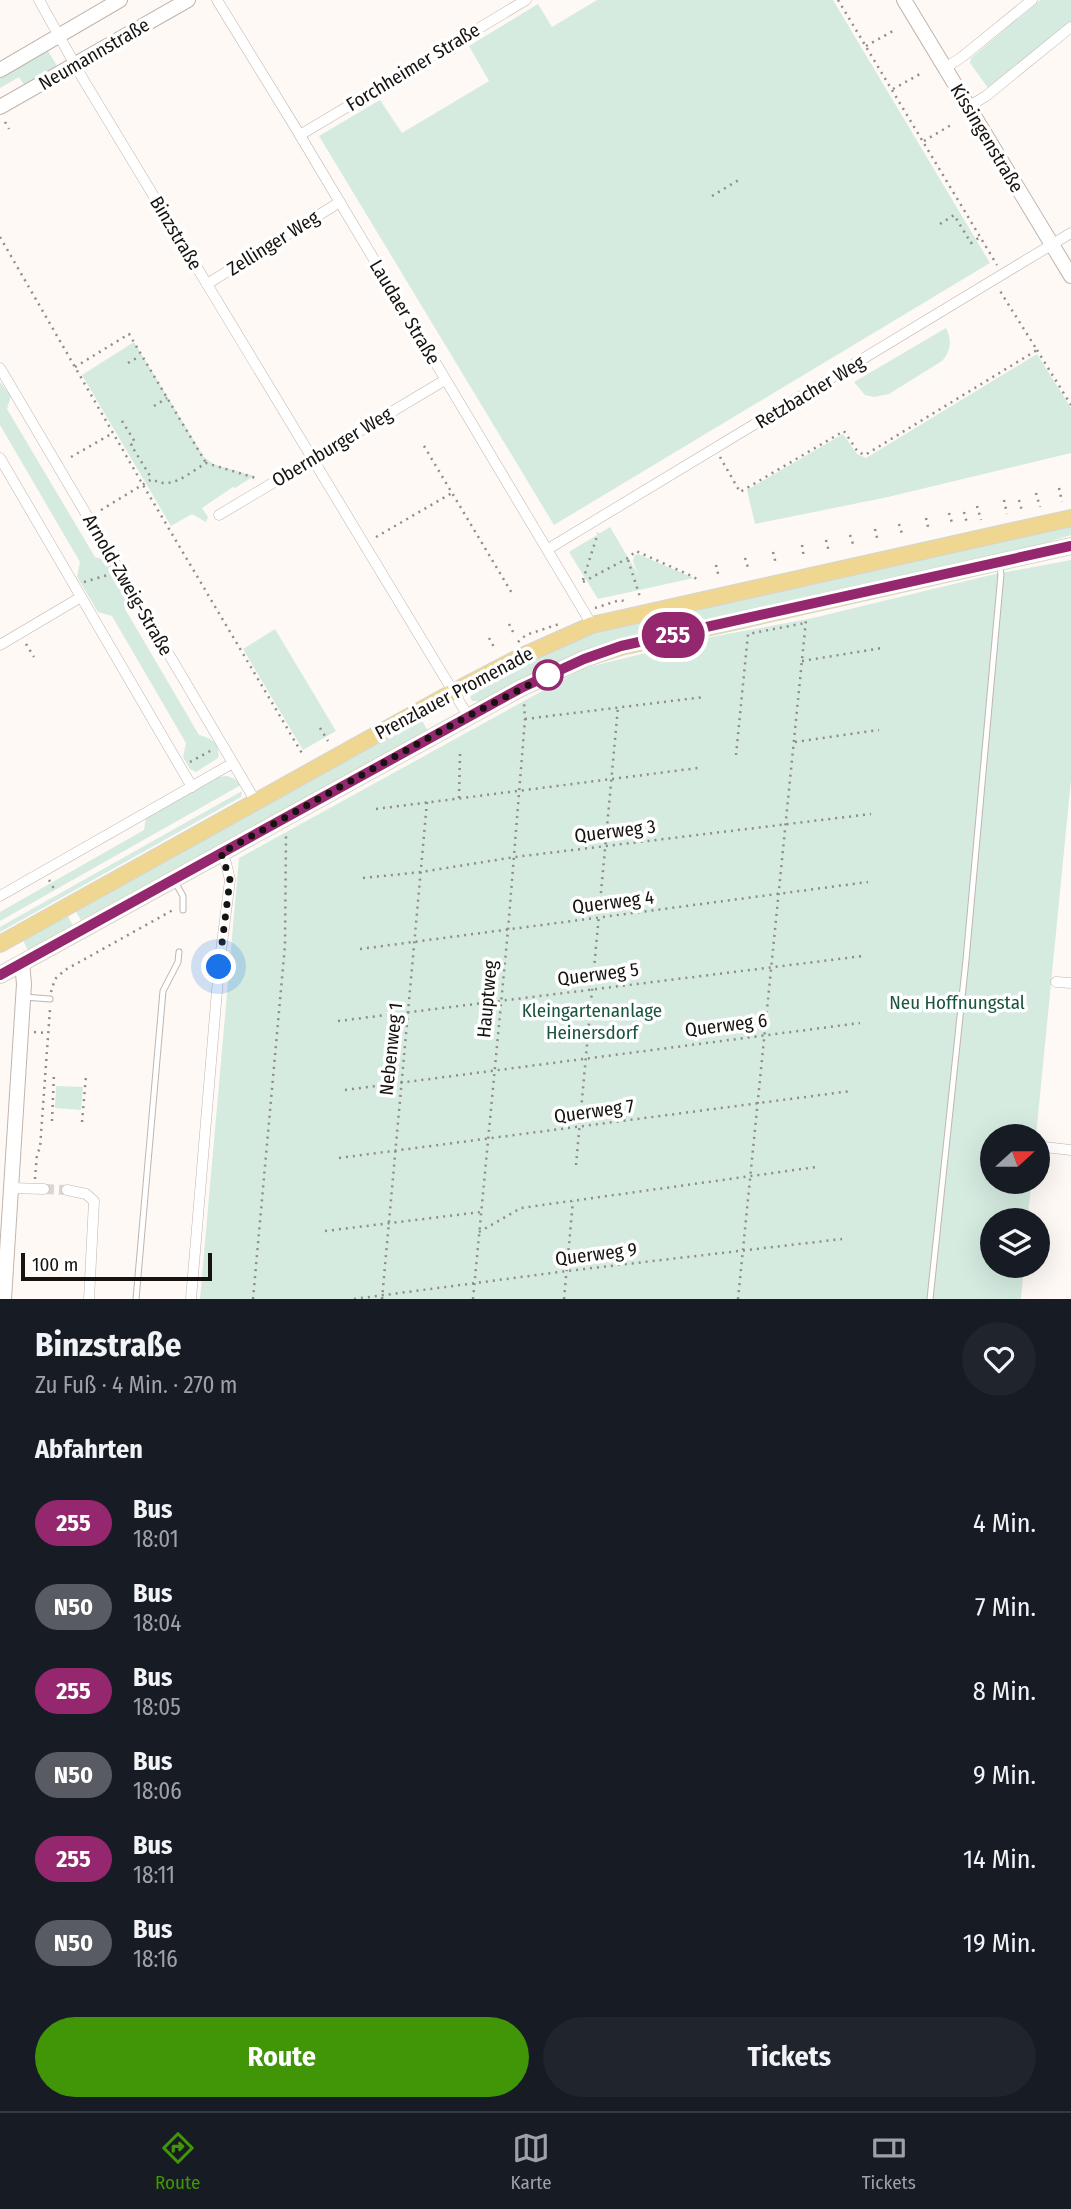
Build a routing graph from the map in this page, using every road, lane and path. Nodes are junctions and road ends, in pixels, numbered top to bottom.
1 (39, 0) edge
2 (120, 0) edge
3 (188, 0) edge
4 (217, 0) edge
5 (526, 0) edge
6 (838, 0) edge
7 (904, 0) edge
8 (1032, 0) edge
9 (1071, 27) edge
10 (894, 31) dead end
11 (58, 36) junction
12 (866, 46) junction
13 (75, 65) junction
14 (945, 68) junction
15 (0, 70) edge
16 (920, 74) dead end
17 (892, 89) junction
18 (0, 107) edge
19 (968, 107) junction
20 (5, 122) dead end
21 (951, 125) dead end
22 (9, 129) dead end
23 (300, 135) junction
24 (923, 141) junction
25 (741, 178) dead end
26 (712, 196) dead end
27 (340, 202) junction
28 (940, 224) dead end
29 (1071, 233) edge
30 (0, 237) edge
31 (980, 237) junction
32 (1052, 245) junction
33 (997, 265) dead end
34 (1071, 276) edge
35 (207, 284) junction
36 (1000, 290) dead end
37 (1037, 350) junction
38 (142, 355) junction
39 (128, 363) dead end
40 (75, 367) junction
41 (0, 368) edge
42 (445, 380) junction
43 (167, 398) junction
44 (1071, 405) edge
45 (153, 406) dead end
46 (124, 421) dead end
47 (113, 433) junction
48 (424, 446) dead end
49 (71, 457) dead end
50 (720, 457) dead end
51 (0, 458) edge
52 (312, 458) junction
53 (206, 463) junction
54 (152, 479) junction
55 (272, 484) junction
56 (143, 485) junction
57 (1059, 488) dead end
58 (452, 493) junction
59 (1036, 493) dead end
60 (1004, 500) dead end
61 (1019, 500) dead end
62 (1062, 502) dead end
63 (977, 506) dead end
64 (1040, 507) dead end
65 (101, 510) dead end
66 (1022, 511) dead end
67 (964, 512) dead end
68 (950, 513) dead end
69 (1007, 514) dead end
70 (219, 515) dead end
71 (926, 518) dead end
72 (1071, 518) edge
73 (981, 520) dead end
74 (967, 523) dead end
75 (899, 524) dead end
76 (953, 526) dead end
77 (875, 529) dead end
78 (598, 530) dead end
79 (929, 531) dead end
80 (850, 534) dead end
81 (376, 537) dead end
82 (903, 537) dead end
83 (826, 540) dead end
84 (878, 542) dead end
85 (802, 545) dead end
86 (1071, 546) edge
87 (853, 547) dead end
88 (548, 549) junction
89 (773, 552) dead end
90 (829, 552) dead end
91 (628, 558) junction
92 (745, 558) dead end
93 (804, 558) dead end
94 (999, 562) junction
95 (776, 564) dead end
96 (716, 565) dead end
97 (748, 571) dead end
98 (115, 573) dead end
99 (719, 578) dead end
100 (700, 582) dead end
101 (81, 583) dead end
102 (513, 595) dead end
103 (81, 597) junction
104 (640, 597) dead end
105 (624, 601) dead end
106 (595, 608) dead end
107 (805, 615) junction
108 (509, 624) dead end
109 (592, 625) junction
110 (515, 636) dead end
111 (489, 638) dead end
112 (26, 644) dead end
113 (0, 645) edge
114 (494, 647) dead end
115 (882, 648) dead end
116 (34, 657) dead end
117 (802, 661) junction
118 (453, 692) junction
119 (704, 697) dead end
120 (523, 701) dead end
121 (618, 707) junction
122 (468, 716) junction
123 (525, 719) junction
124 (320, 728) dead end
125 (878, 730) dead end
126 (328, 741) dead end
127 (794, 742) junction
128 (218, 747) dead end
129 (460, 754) dead end
130 (303, 755) dead end
131 (736, 755) dead end
132 (233, 763) junction
133 (187, 764) dead end
134 (698, 768) dead end
135 (612, 778) junction
136 (192, 787) junction
137 (520, 789) junction
138 (459, 797) junction
139 (256, 802) junction
140 (427, 802) junction
141 (376, 809) dead end
142 (871, 814) dead end
143 (786, 824) junction
144 (284, 831) dead end
145 (606, 847) junction
146 (221, 853) junction
147 (515, 857) junction
148 (421, 872) junction
149 (363, 878) dead end
150 (174, 879) junction
151 (868, 882) dead end
152 (51, 883) dead end
153 (56, 892) dead end
154 (0, 895) edge
155 (779, 895) junction
156 (184, 907) joint
157 (600, 918) junction
158 (508, 930) junction
159 (415, 943) junction
160 (0, 944) edge
161 (360, 949) dead end
162 (180, 952) dead end
163 (863, 956) dead end
164 (22, 963) junction
165 (772, 966) junction
166 (0, 975) edge
167 (1056, 982) dead end
168 (1071, 983) edge
169 (592, 988) junction
170 (24, 997) junction
171 (50, 999) junction
172 (501, 1000) junction
173 (409, 1012) junction
174 (338, 1021) dead end
175 (860, 1023) dead end
176 (32, 1032) dead end
177 (48, 1033) junction
178 (765, 1035) junction
179 (586, 1057) junction
180 (495, 1069) junction
181 (54, 1074) dead end
182 (86, 1076) dead end
183 (402, 1082) junction
184 (345, 1090) dead end
185 (851, 1091) dead end
186 (759, 1103) junction
187 (52, 1121) dead end
188 (82, 1122) dead end
189 (581, 1127) junction
190 (488, 1139) junction
191 (1050, 1148) edge
192 (1071, 1150) edge
193 (395, 1151) junction
194 (339, 1158) dead end
195 (576, 1165) dead end
196 (816, 1167) dead end
197 (6, 1171) edge
198 (752, 1177) junction
199 (36, 1179) dead end
200 (11, 1188) junction
201 (44, 1189) tunnel mouth
202 (67, 1190) tunnel mouth
203 (573, 1201) junction
204 (481, 1212) junction
205 (390, 1223) junction
206 (325, 1231) dead end
207 (479, 1232) junction
208 (842, 1239) dead end
209 (743, 1249) junction
210 (567, 1271) junction
211 (474, 1282) junction
212 (382, 1297) edge
213 (4, 1299) edge
214 (89, 1299) edge
215 (136, 1299) edge
216 (191, 1299) edge
217 (253, 1299) edge
218 (354, 1299) edge
219 (472, 1299) edge
220 (564, 1299) edge
221 (738, 1299) edge
222 (930, 1299) edge

1 - 11 street, Binzstraße
2 - 11 street, Neumannstraße
3 - 13 street, Neumannstraße
4 - 23 street, Laudaer Straße
5 - 23 street, Forchheimer Straße
6 - 12 path
7 - 14 street, Kissingenstraße
8 - 14 street
9 - 19 street
10 - 12 path
11 - 13 street, Binzstraße
11 - 15 street, Neumannstraße
12 - 17 path
13 - 18 street, Neumannstraße
13 - 35 street, Binzstraße
14 - 19 street, Kissingenstraße
16 - 17 path
17 - 24 path
19 - 32 street, Kissingenstraße
20 - 22 path
21 - 24 path
23 - 27 street, Laudaer Straße
24 - 31 path
25 - 26 path
27 - 35 street, Zellinger Weg
27 - 42 street, Laudaer Straße
28 - 31 path
29 - 32 street, Retzbacher Weg
30 - 40 path
31 - 33 path
32 - 34 street, Kissingenstraße
32 - 88 street, Retzbacher Weg
35 - 52 street, Binzstraße
36 - 37 path
37 - 44 path
37 - 50 path
38 - 39 path
38 - 40 path
38 - 43 path
40 - 47 path
41 - 132 street, Arnold-Zweig-Straße
42 - 52 street, Obernburger Weg
42 - 88 street, Laudaer Straße
43 - 45 path
43 - 53 path
46 - 54 path
47 - 49 path
47 - 56 path
48 - 58 path
51 - 103 street
52 - 55 street, Obernburger Weg
52 - 118 street, Binzstraße
53 - 54 path
53 - 55 path
54 - 56 path
55 - 70 street, Obernburger Weg
56 - 65 path
56 - 130 path
57 - 62 path
58 - 81 path
58 - 102 path
59 - 64 path
60 - 69 path
61 - 66 path
63 - 73 path
67 - 74 path
68 - 76 path
71 - 79 path
72 - 109 main road, Prenzlauer Promenade
75 - 82 path
77 - 84 path
78 - 91 path
80 - 87 path
83 - 90 path
85 - 93 path
86 - 94 main road, Prenzlauer Promenade
88 - 109 street, Laudaer Straße
89 - 95 path
91 - 100 path
91 - 104 path
92 - 97 path
94 - 107 main road, Prenzlauer Promenade
94 - 222 lane
96 - 99 path
98 - 101 path
103 - 113 street
103 - 136 street
105 - 106 path
107 - 117 path
107 - 122 main road, Prenzlauer Promenade
107 - 131 path
108 - 110 path
109 - 118 main road, Prenzlauer Promenade
111 - 114 path
112 - 116 path
115 - 117 path
117 - 127 path
118 - 122 street, Binzstraße
118 - 139 main road, Prenzlauer Promenade
119 - 121 path
120 - 123 path, Hauptweg
121 - 123 path
121 - 135 path
122 - 146 main road, Prenzlauer Promenade
123 - 137 path, Hauptweg
124 - 126 path
125 - 127 path
127 - 143 path
128 - 133 path
129 - 138 path
132 - 136 street
132 - 139 street, Arnold-Zweig-Straße
134 - 135 path
135 - 137 path
135 - 145 path
136 - 154 street
137 - 138 path
137 - 147 path, Hauptweg
138 - 140 path
139 - 160 main road, Prenzlauer Promenade
140 - 141 path
140 - 148 path, Nebenweg 1
142 - 143 path, Querweg 3
143 - 145 path, Querweg 3
143 - 155 path
144 - 217 path
145 - 147 path, Querweg 3
145 - 157 path
146 - 150 main road, Prenzlauer Promenade
146 - 216 street
147 - 148 path, Querweg 3
147 - 158 path, Hauptweg
148 - 149 path, Querweg 3
148 - 159 path, Nebenweg 1
150 - 156 lane
150 - 164 main road, Prenzlauer Promenade
151 - 155 path, Querweg 4
152 - 153 path
155 - 157 path, Querweg 4
155 - 165 path
156 - 171 path
157 - 158 path, Querweg 4
157 - 169 path
158 - 159 path, Querweg 4
158 - 172 path, Hauptweg
159 - 161 path, Querweg 4
159 - 173 path, Nebenweg 1
162 - 215 lane
163 - 165 path, Querweg 5
164 - 166 main road, Prenzlauer Promenade
164 - 170 street
165 - 169 path, Querweg 5
165 - 178 path
167 - 168 street
169 - 172 path, Querweg 5
169 - 179 path
170 - 171 lane
170 - 197 street
171 - 177 path
172 - 173 path, Querweg 5
172 - 180 path, Hauptweg
173 - 174 path, Querweg 5
173 - 183 path, Nebenweg 1
175 - 178 path, Querweg 6
176 - 177 path
177 - 199 path
178 - 179 path, Querweg 6
178 - 186 path
179 - 180 path, Querweg 6
179 - 189 path
180 - 183 path, Querweg 6
180 - 190 path, Hauptweg
181 - 187 path
182 - 188 path
183 - 184 path, Querweg 6
183 - 193 path, Nebenweg 1
185 - 186 path, Querweg 7
186 - 189 path, Querweg 7
186 - 198 path
189 - 190 path, Querweg 7
189 - 195 path
190 - 193 path, Querweg 7
190 - 204 path, Hauptweg
191 - 192 street
193 - 194 path, Querweg 7
193 - 205 path, Nebenweg 1
196 - 198 path
197 - 200 street
198 - 203 path
198 - 209 path
200 - 201 street
200 - 213 street
202 - 214 street
203 - 207 path
203 - 210 path
204 - 205 path
204 - 207 path, Hauptweg
205 - 206 path
205 - 212 path, Nebenweg 1
207 - 211 path, Hauptweg
208 - 209 path, Querweg 9
209 - 210 path, Querweg 9
209 - 221 path
210 - 211 path, Querweg 9
210 - 220 path
211 - 212 path, Querweg 9
211 - 219 path, Hauptweg
212 - 218 path, Querweg 9

